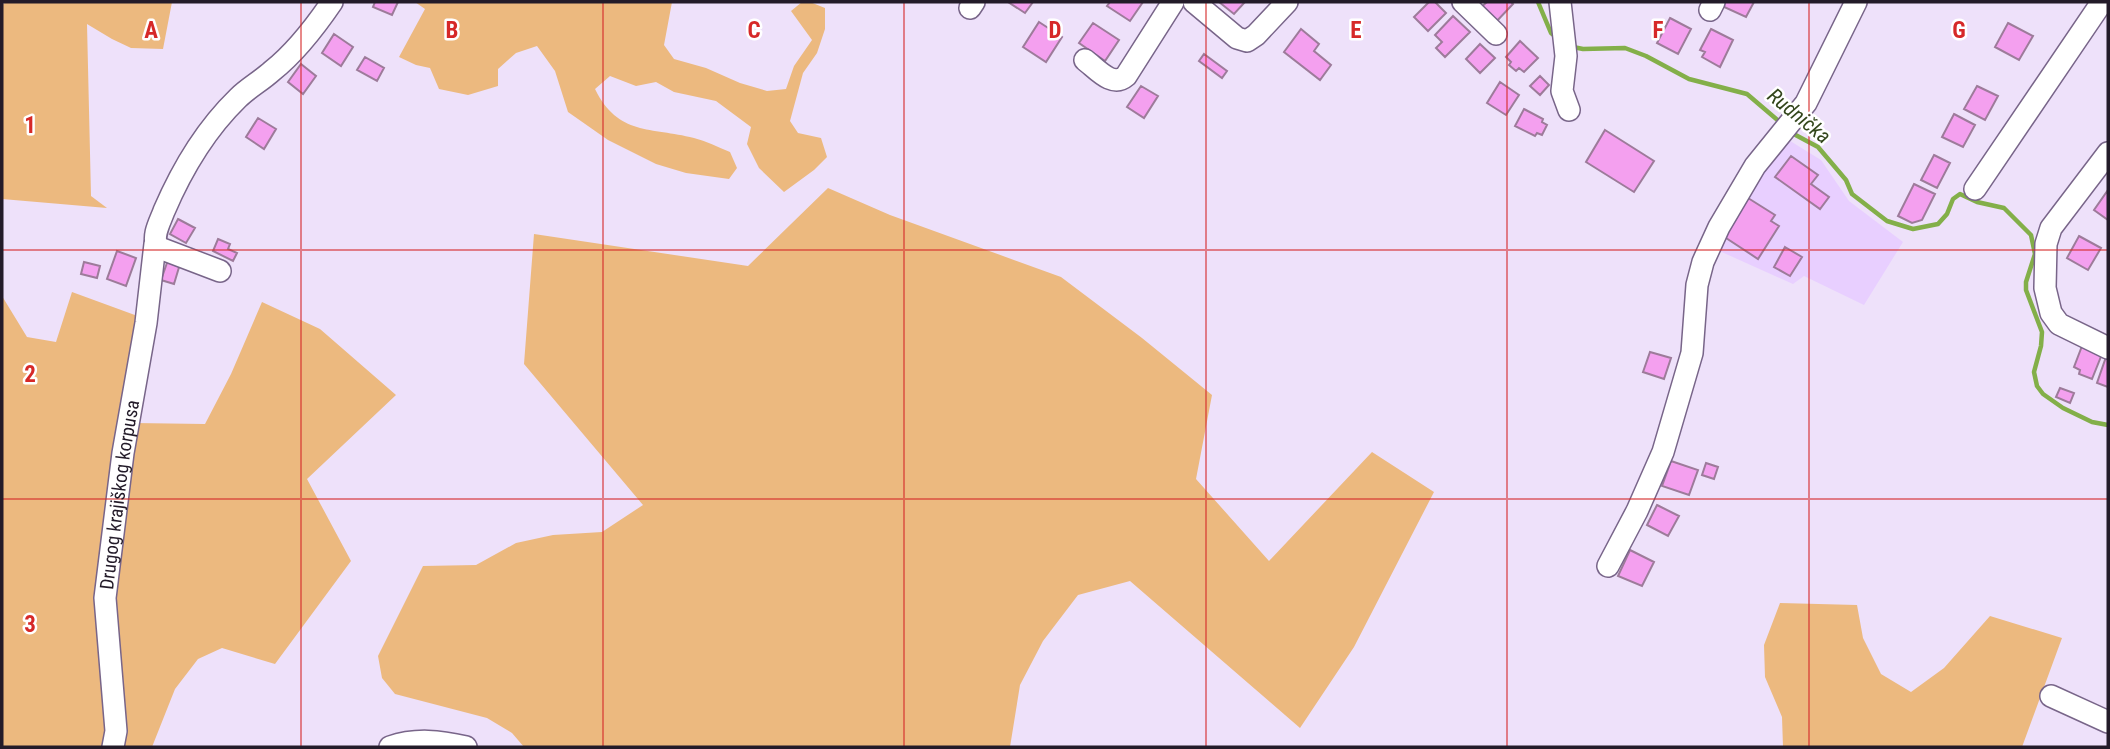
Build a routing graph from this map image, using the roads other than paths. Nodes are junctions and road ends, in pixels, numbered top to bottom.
1 (332, 2) edge
2 (1173, 2) edge
3 (1194, 2) edge
4 (1287, 2) edge
5 (1463, 2) edge
6 (1560, 2) edge
7 (1856, 2) edge
8 (2102, 2) edge
9 (1496, 34) dead end
10 (1085, 60) dead end
11 (1569, 110) dead end
12 (2108, 153) edge
13 (1975, 189) dead end
14 (155, 244) junction
15 (220, 271) dead end
16 (2108, 348) edge
17 (1608, 566) dead end
18 (2051, 696) dead end
19 (2108, 722) edge
20 (113, 747) edge
21 (390, 747) edge
22 (466, 747) edge

1 - 14 street, Drugog krajiškog korpusa
2 - 10 street
3 - 4 street
5 - 9 street
6 - 11 street
7 - 17 street
8 - 13 street
12 - 16 street
14 - 15 street
14 - 20 street, Drugog krajiškog korpusa
18 - 19 street
21 - 22 street

